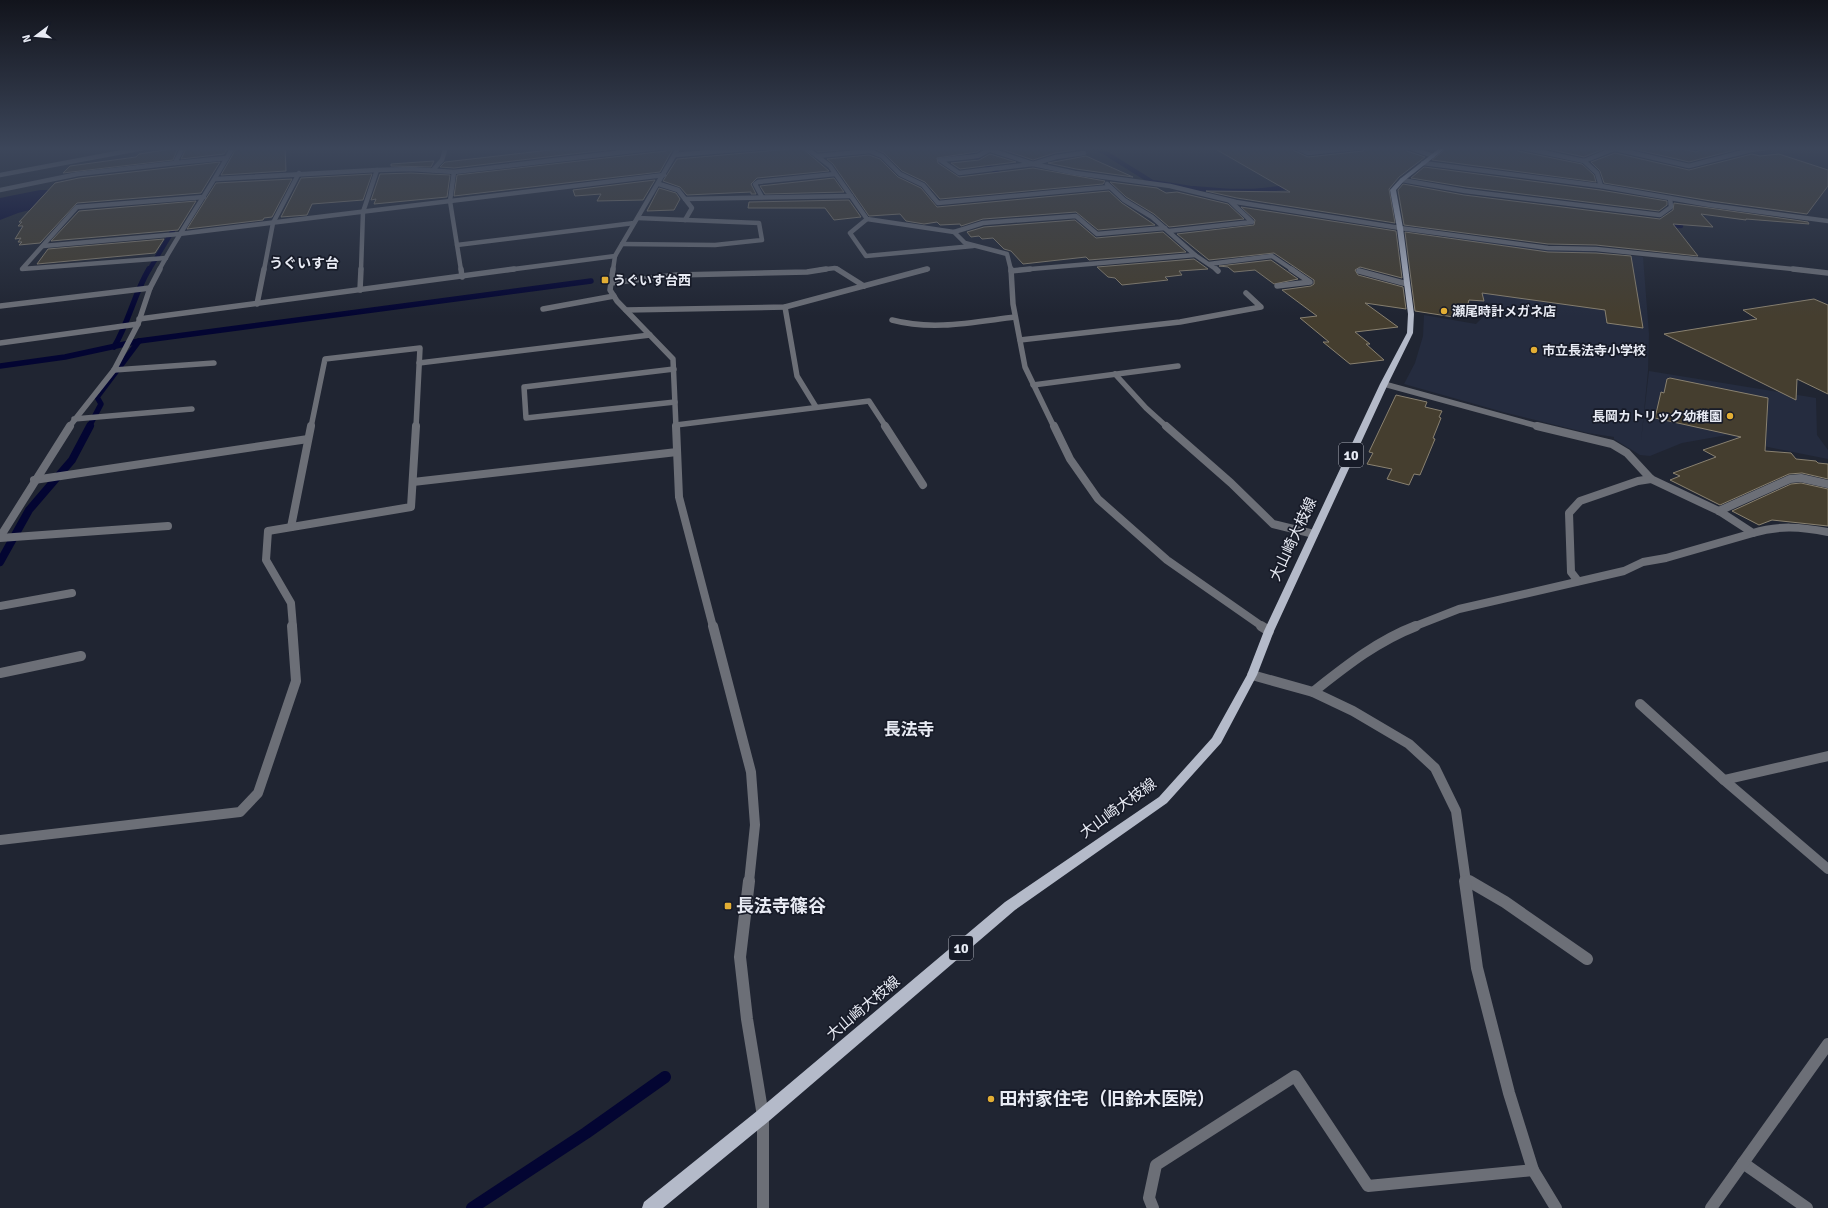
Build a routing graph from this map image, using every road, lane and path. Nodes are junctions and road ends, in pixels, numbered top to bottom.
1 (123, 203) edge
2 (199, 203) edge
3 (283, 203) edge
4 (366, 203) edge
5 (431, 203) edge
6 (450, 203) edge
7 (647, 203) edge
8 (688, 203) edge
9 (856, 203) edge
10 (1130, 203) edge
11 (1233, 203) edge
12 (1250, 203) edge
13 (1395, 203) edge
14 (1566, 203) edge
15 (1671, 203) edge
16 (1707, 203) edge
17 (363, 212) junction
18 (638, 218) junction
19 (867, 219) junction
20 (685, 220) junction
21 (1828, 221) edge
22 (273, 223) junction
23 (634, 223) junction
24 (1400, 228) junction
25 (1167, 230) junction
26 (954, 232) junction
27 (176, 234) junction
28 (457, 244) junction
29 (622, 244) junction
30 (42, 246) junction
31 (976, 246) junction
32 (1195, 254) junction
33 (615, 256) junction
34 (166, 258) junction
35 (1209, 264) junction
36 (928, 269) dead end
37 (1011, 271) junction
38 (1218, 271) dead end
39 (1359, 271) dead end
40 (1828, 273) edge
41 (462, 277) junction
42 (612, 283) junction
43 (1407, 284) junction
44 (864, 286) junction
45 (1277, 286) dead end
46 (150, 288) junction
47 (360, 290) junction
48 (1246, 293) dead end
49 (614, 296) junction
50 (257, 304) junction
51 (0, 306) edge
52 (785, 307) junction
53 (543, 309) dead end
54 (626, 310) junction
55 (1015, 316) junction
56 (892, 320) dead end
57 (138, 321) junction
58 (650, 335) junction
59 (1020, 340) junction
60 (0, 343) edge
61 (214, 363) dead end
62 (419, 363) junction
63 (1178, 366) dead end
64 (674, 369) junction
65 (114, 370) junction
66 (1115, 374) junction
67 (1384, 384) junction
68 (1033, 385) junction
69 (675, 402) junction
70 (816, 407) junction
71 (192, 409) dead end
72 (74, 419) junction
73 (676, 425) junction
74 (308, 439) junction
75 (677, 452) junction
76 (1651, 479) junction
77 (34, 480) junction
78 (413, 482) junction
79 (923, 484) dead end
80 (1828, 484) edge
81 (1719, 511) junction
82 (168, 526) dead end
83 (291, 527) junction
84 (1828, 532) edge
85 (1753, 533) junction
86 (1314, 534) junction
87 (0, 538) edge
88 (1578, 581) junction
89 (72, 593) dead end
90 (0, 606) edge
91 (1269, 631) junction
92 (81, 656) dead end
93 (0, 673) edge
94 (1252, 675) junction
95 (1313, 692) junction
96 (1640, 704) dead end
97 (1828, 756) edge
98 (1724, 780) junction
99 (0, 840) edge
100 (1828, 869) edge
101 (1465, 879) junction
102 (1587, 959) dead end
103 (1828, 1044) edge
104 (762, 1116) junction
105 (1743, 1163) junction
106 (1533, 1170) junction
107 (650, 1208) edge
108 (764, 1208) edge
109 (1153, 1208) edge
110 (1556, 1208) edge
111 (1711, 1208) edge
112 (1807, 1208) edge

1 - 30 street
2 - 27 street
3 - 22 street
4 - 17 street
5 - 17 street
6 - 28 street
7 - 18 street
8 - 20 street
9 - 19 street
10 - 25 street
11 - 25 street
12 - 24 street
13 - 24 main road, 大山崎大枝線 / 10
14 - 15 street
16 - 21 street
17 - 22 street
17 - 47 street
18 - 20 street
18 - 23 street
19 - 26 street
19 - 31 street
20 - 29 street
22 - 27 street
22 - 50 street
23 - 28 street
23 - 29 street
24 - 40 street
24 - 43 main road, 大山崎大枝線 / 10
25 - 26 street
25 - 32 street
26 - 31 street
27 - 30 street
27 - 34 street
28 - 41 street
29 - 33 street
30 - 34 street
31 - 37 street
32 - 35 street
32 - 37 street
33 - 41 street
33 - 42 street
34 - 46 street
35 - 38 street
35 - 45 street
36 - 44 street
37 - 55 street
39 - 43 street
41 - 47 street
42 - 44 street
42 - 49 street
43 - 67 main road, 大山崎大枝線 / 10
44 - 52 street
46 - 51 street
46 - 57 street
47 - 50 street
48 - 59 street
49 - 53 street
49 - 54 street
50 - 57 street
52 - 54 street
52 - 70 street
54 - 58 street
55 - 56 street
55 - 59 street
57 - 60 street
57 - 65 street
58 - 62 street
58 - 64 street
59 - 68 street
61 - 65 street
62 - 74 street
62 - 78 street
63 - 66 street
64 - 69 street
64 - 69 street
65 - 72 street
66 - 68 street
66 - 86 street
67 - 76 street
67 - 86 main road, 大山崎大枝線 / 10
68 - 91 street
69 - 73 street
70 - 73 street
70 - 79 street
71 - 72 street
72 - 77 street
73 - 75 street
74 - 77 street
74 - 83 street
75 - 78 street
75 - 104 street
76 - 81 street
76 - 88 street
77 - 87 street
78 - 83 street
80 - 81 street
81 - 85 street
82 - 87 street
83 - 99 street
84 - 85 street
85 - 88 street
86 - 91 main road, 大山崎大枝線 / 10
88 - 95 street
89 - 90 street
91 - 94 main road, 大山崎大枝線 / 10
92 - 93 street
94 - 95 street
94 - 104 main road, 大山崎大枝線 / 10
95 - 101 street
96 - 98 street
97 - 98 street
98 - 100 street
101 - 102 street
101 - 106 street
103 - 105 street
104 - 107 main road, 大山崎大枝線 / 10
104 - 108 street
105 - 111 street
105 - 112 street
106 - 109 street
106 - 110 street

